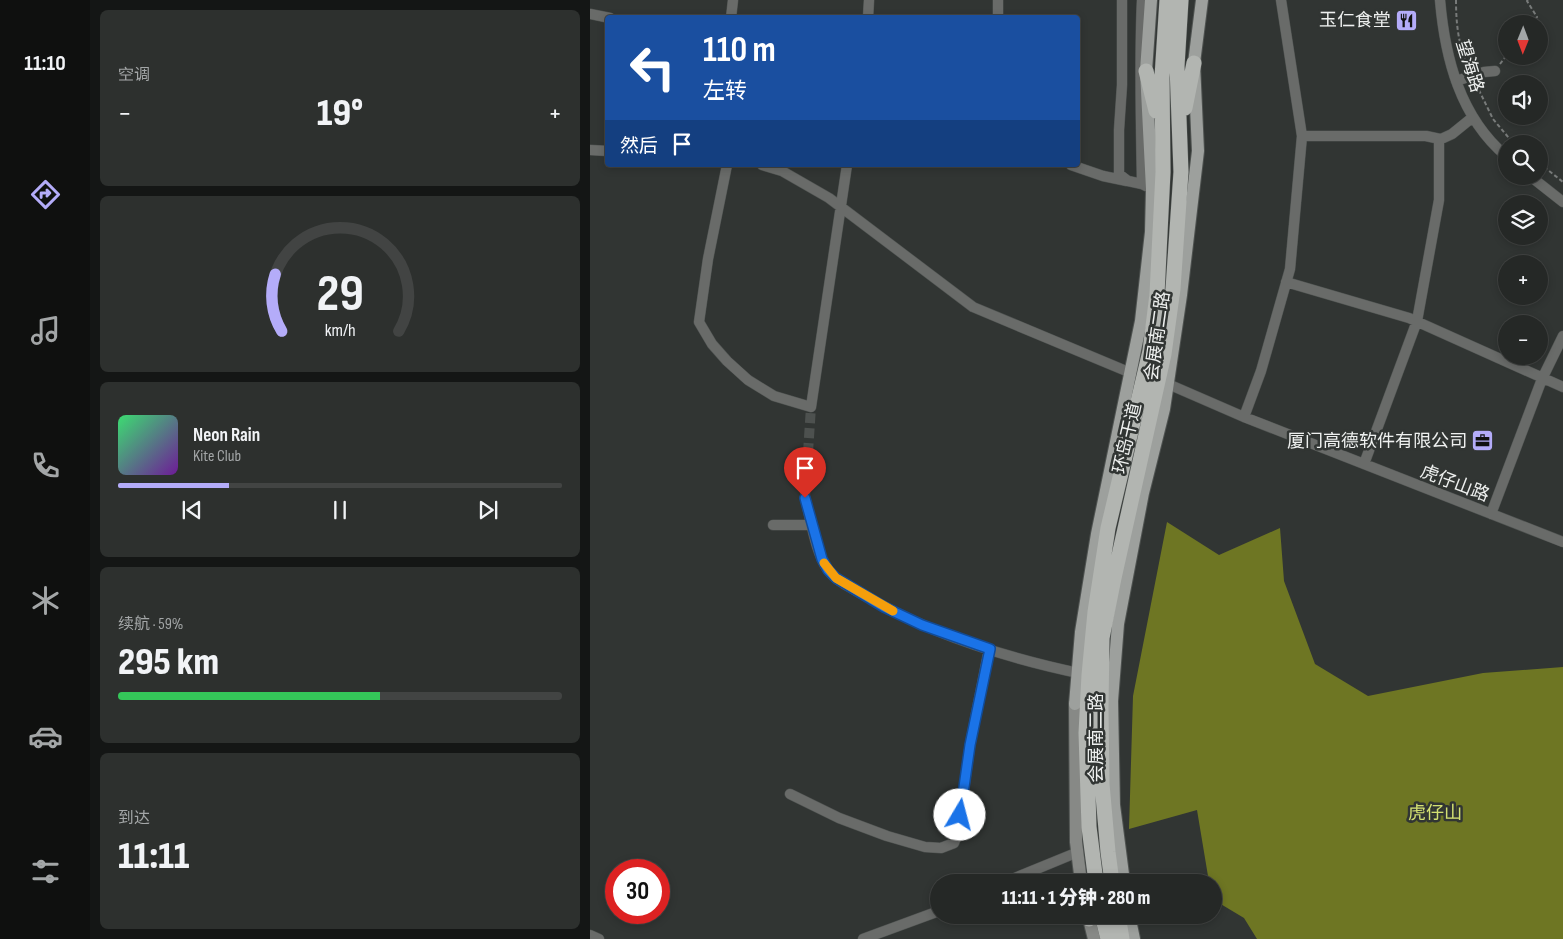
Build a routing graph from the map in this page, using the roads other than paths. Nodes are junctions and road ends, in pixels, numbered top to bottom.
1 (733, 0) edge
2 (869, 0) edge
3 (998, 0) edge
4 (1122, 0) edge
5 (1142, 0) edge
6 (1151, 0) edge
7 (1167, 0) edge
8 (1181, 0) edge
9 (1202, 0) edge
10 (1281, 0) edge
11 (1440, 0) edge
12 (590, 14) edge
13 (731, 15) edge
14 (868, 15) edge
15 (998, 15) edge
16 (605, 17) edge
17 (1194, 63) junction
18 (1146, 71) junction
19 (1495, 71) dead end
20 (1456, 81) junction
21 (1472, 117) junction
22 (1180, 134) junction
23 (1302, 136) junction
24 (1162, 137) junction
25 (1440, 139) junction
26 (1498, 147) edge
27 (590, 150) edge
28 (605, 151) edge
29 (727, 167) edge
30 (769, 167) edge
31 (847, 167) edge
32 (1077, 167) edge
33 (1128, 181) junction
34 (1541, 185) edge
35 (1147, 187) junction
36 (1563, 202) edge
37 (840, 206) junction
38 (1286, 282) junction
39 (1416, 321) junction
40 (1563, 336) edge
41 (1131, 373) junction
42 (1542, 379) junction
43 (1168, 384) junction
44 (1563, 387) edge
45 (1244, 417) junction
46 (1364, 464) junction
47 (805, 498) tunnel mouth
48 (1491, 514) junction
49 (773, 525) dead end
50 (812, 525) junction
51 (1563, 542) edge
52 (990, 649) junction
53 (1083, 674) junction
54 (790, 794) dead end
55 (1078, 852) junction
56 (1024, 874) edge
57 (1080, 874) edge
58 (1094, 874) edge
59 (1111, 874) edge
60 (1123, 874) edge
61 (930, 914) edge
62 (1093, 924) edge
63 (1098, 924) edge
64 (1120, 924) edge
65 (1132, 924) edge
66 (590, 935) edge
67 (599, 939) edge
68 (863, 939) edge
69 (1094, 939) edge
70 (1108, 939) edge
71 (1122, 939) edge
72 (1134, 939) edge

1 - 13 street
2 - 14 street
3 - 15 street
4 - 33 street
5 - 35 street
6 - 18 main road
7 - 24 highway, 环岛干道
8 - 22 highway, 环岛干道
9 - 17 main road, 会展南二路
10 - 23 street
11 - 20 street, 望海路
12 - 16 street
17 - 22 highway
17 - 43 main road, 会展南二路
18 - 24 highway
18 - 35 main road
19 - 20 street
20 - 21 street, 望海路
21 - 25 street
21 - 26 street, 望海路
22 - 59 highway, 环岛干道
23 - 25 street
23 - 38 street
24 - 53 highway, 环岛干道
25 - 39 street
27 - 28 street
29 - 37 street
30 - 37 street
31 - 37 street
32 - 33 street
33 - 35 street
34 - 36 street
35 - 41 main road
37 - 41 street
38 - 39 street
38 - 45 street
39 - 42 street
39 - 46 street
40 - 42 street
41 - 53 main road
42 - 44 street
42 - 48 street
43 - 45 street, 虎仔山路
43 - 60 main road, 会展南二路
45 - 46 street, 虎仔山路
46 - 48 street, 虎仔山路
47 - 50 street
48 - 51 street, 虎仔山路
49 - 50 street
50 - 52 street
52 - 53 street
52 - 54 street
53 - 55 main road
53 - 58 highway, 环岛干道
55 - 56 street
55 - 57 main road
61 - 68 street
62 - 69 main road
63 - 70 highway
64 - 71 highway
65 - 72 main road
66 - 67 street

